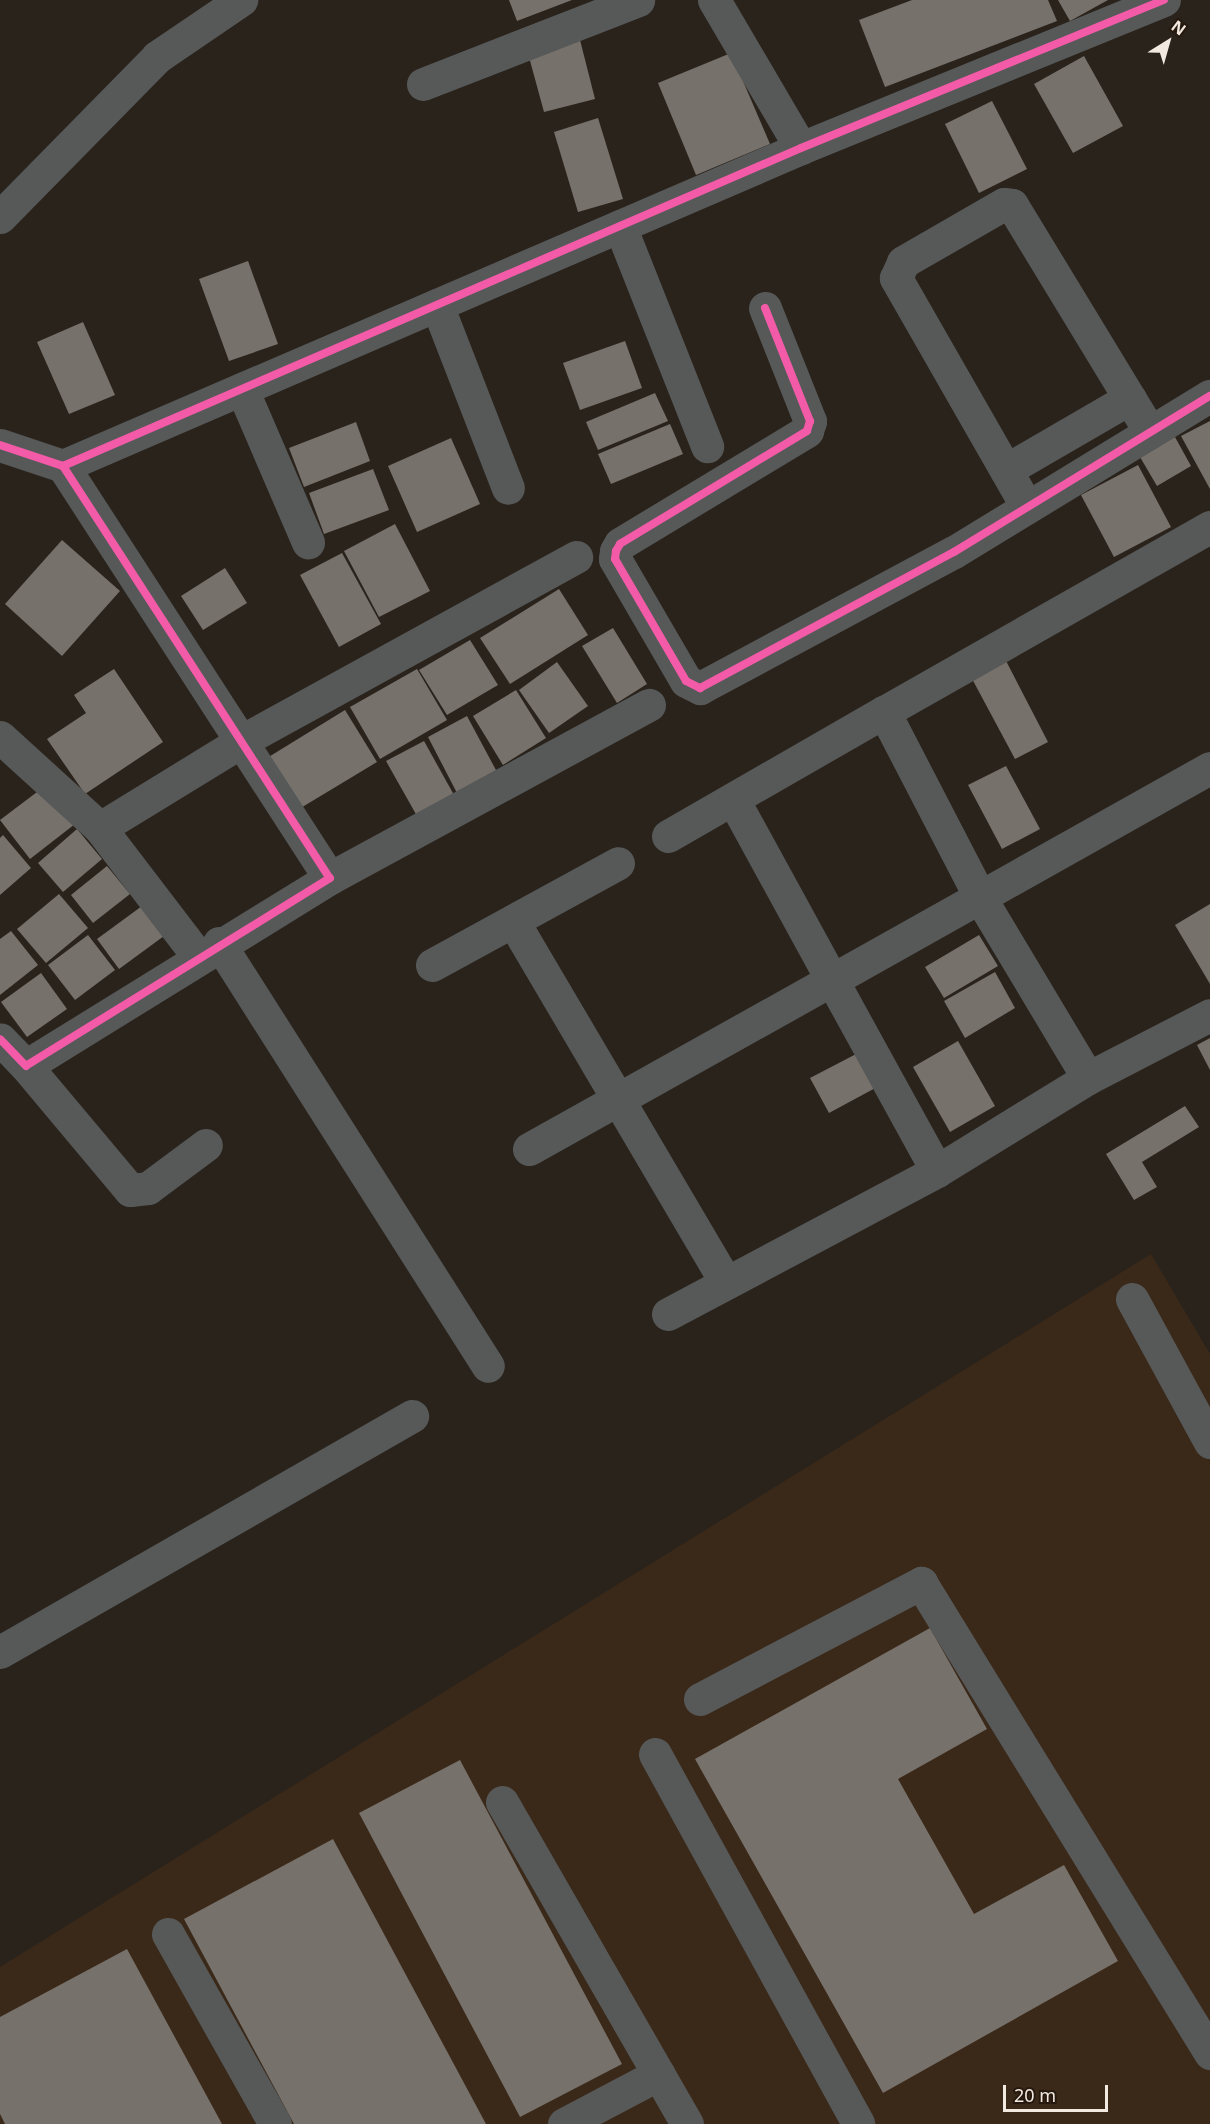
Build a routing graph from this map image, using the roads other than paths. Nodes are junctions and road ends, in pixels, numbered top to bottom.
1 (241, 0) edge
2 (638, 0) edge
3 (714, 0) edge
4 (1164, 0) edge
5 (423, 84) dead end
6 (801, 148) junction
7 (0, 217) edge
8 (620, 226) junction
9 (437, 305) junction
10 (765, 308) dead end
11 (243, 389) junction
12 (1210, 396) edge
13 (1130, 398) junction
14 (1150, 432) junction
15 (1068, 435) junction
16 (0, 445) edge
17 (707, 446) dead end
18 (63, 466) junction
19 (1006, 470) junction
20 (1087, 470) junction
21 (508, 488) dead end
22 (1027, 507) junction
23 (1210, 527) edge
24 (308, 542) dead end
25 (576, 557) dead end
26 (650, 705) dead end
27 (884, 712) junction
28 (0, 737) edge
29 (245, 740) junction
30 (1210, 768) edge
31 (734, 801) junction
32 (100, 828) junction
33 (668, 836) dead end
34 (618, 863) dead end
35 (330, 878) junction
36 (981, 898) junction
37 (513, 921) junction
38 (208, 950) junction
39 (432, 965) dead end
40 (832, 980) junction
41 (1210, 1015) edge
42 (11, 1059) edge
43 (1089, 1078) junction
44 (619, 1100) junction
45 (206, 1145) dead end
46 (529, 1149) dead end
47 (937, 1171) junction
48 (726, 1283) junction
49 (1132, 1299) dead end
50 (668, 1314) dead end
51 (488, 1366) dead end
52 (412, 1416) dead end
53 (1210, 1442) edge
54 (0, 1652) edge
55 (700, 1699) dead end
56 (655, 1754) dead end
57 (502, 1802) dead end
58 (168, 1934) dead end
59 (1210, 2053) edge
60 (659, 2074) junction
61 (275, 2124) edge
62 (564, 2124) edge
63 (687, 2124) edge
64 (858, 2124) edge

1 - 7 street
2 - 5 street
3 - 6 street
4 - 6 street
6 - 8 street
8 - 9 street
8 - 17 street
9 - 11 street
9 - 21 street
10 - 22 street
11 - 18 street
11 - 24 street
12 - 14 street
13 - 14 street
13 - 15 street
13 - 19 street
14 - 20 street
15 - 19 street
15 - 20 street
16 - 18 street
18 - 29 street
19 - 22 street
20 - 22 street
23 - 27 street
25 - 29 street
26 - 35 street
27 - 31 street
27 - 36 street
28 - 32 street
29 - 32 street
29 - 35 street
30 - 36 street
31 - 33 street
31 - 40 street
32 - 38 street
34 - 37 street
35 - 38 street
36 - 40 street
36 - 43 street
37 - 39 street
37 - 44 street
38 - 42 street
38 - 51 street
40 - 44 street
40 - 47 street
41 - 43 street
42 - 45 street
43 - 47 street
44 - 46 street
44 - 48 street
47 - 48 street
48 - 50 street
49 - 53 street
52 - 54 street
55 - 59 street
56 - 64 street
57 - 60 street
58 - 61 street
60 - 62 street
60 - 63 street

